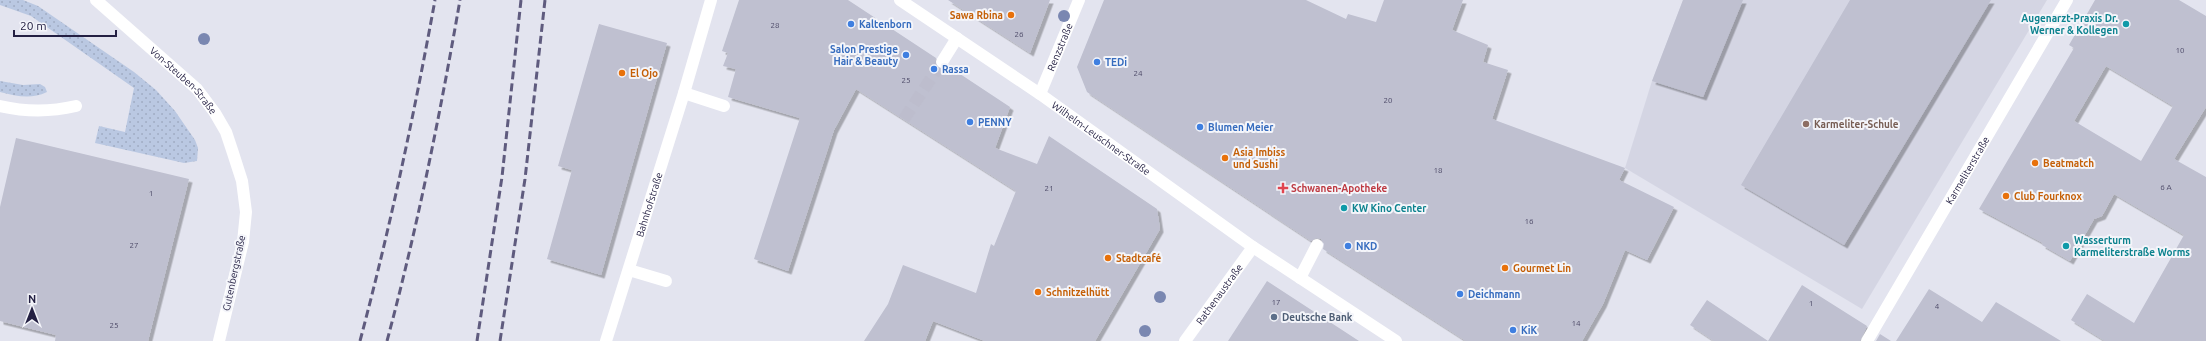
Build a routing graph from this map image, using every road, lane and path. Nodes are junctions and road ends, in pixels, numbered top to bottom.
1 (96, 0) edge
2 (711, 0) edge
3 (900, 0) edge
4 (1079, 0) edge
5 (2067, 0) edge
6 (957, 38) junction
7 (942, 62) tunnel mouth
8 (684, 93) junction
9 (1040, 94) junction
10 (0, 106) edge
11 (76, 106) dead end
12 (724, 106) dead end
13 (242, 181) joint
14 (1317, 245) dead end
15 (1253, 247) junction
16 (629, 270) junction
17 (1300, 278) junction
18 (666, 281) dead end
19 (219, 341) edge
20 (606, 341) edge
21 (1185, 341) edge
22 (1396, 341) edge
23 (1867, 341) edge

1 - 13 street, Von-Steuben-Straße
2 - 8 street, Bahnhofstraße
3 - 6 street, Wilhelm-Leuschner-Straße
4 - 9 street, Renzstraße
5 - 23 street, Karmeliterstraße
6 - 7 street
6 - 9 street, Wilhelm-Leuschner-Straße
8 - 12 street
8 - 16 street, Bahnhofstraße
9 - 15 street, Wilhelm-Leuschner-Straße
10 - 11 street
13 - 19 street, Gutenbergstraße
14 - 17 street
15 - 17 street, Wilhelm-Leuschner-Straße
15 - 21 street, Rathenaustraße
16 - 18 street
16 - 20 street, Bahnhofstraße
17 - 22 street, Wilhelm-Leuschner-Straße

